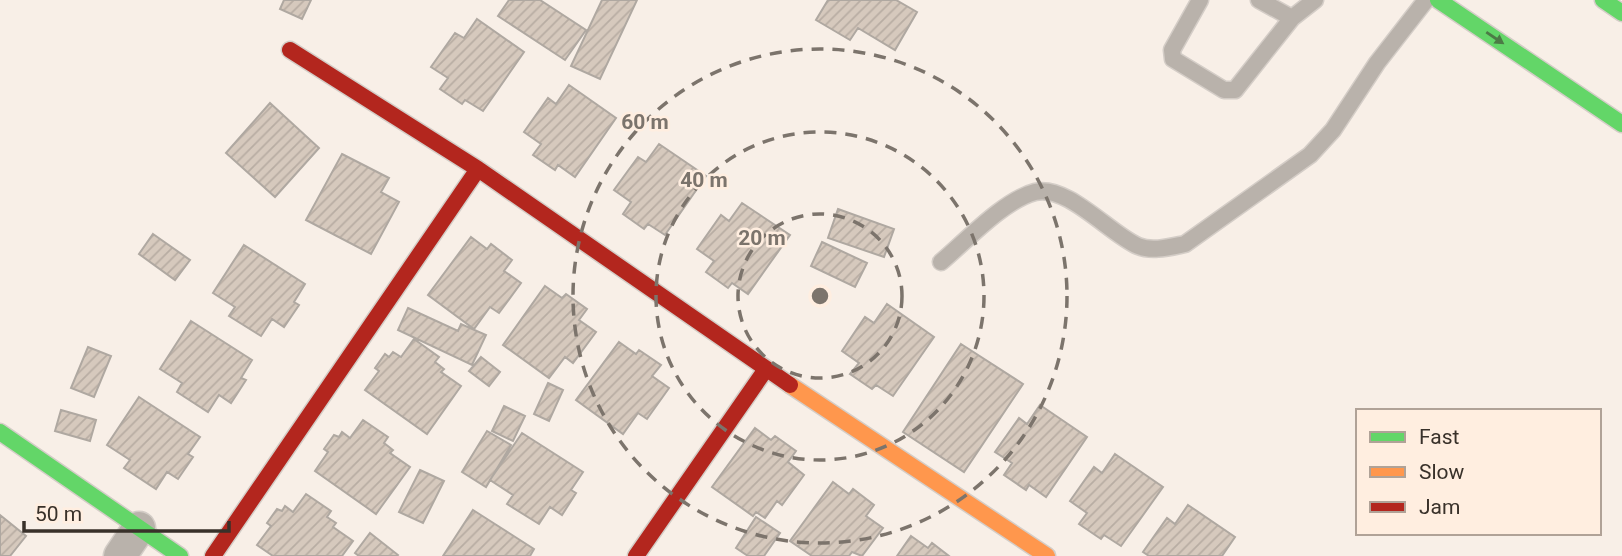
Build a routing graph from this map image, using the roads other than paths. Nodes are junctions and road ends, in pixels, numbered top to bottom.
1 (1200, 0) edge
2 (1258, 0) edge
3 (1315, 0) edge
4 (1426, 0) edge
5 (1438, 0) edge
6 (1603, 0) edge
7 (1622, 13) edge
8 (1292, 18) junction
9 (290, 50) dead end
10 (1622, 124) edge
11 (478, 169) junction
12 (941, 262) dead end
13 (766, 369) junction
14 (0, 432) edge
15 (139, 528) junction
16 (120, 556) edge
17 (180, 556) edge
18 (213, 556) edge
19 (636, 556) edge
20 (1047, 556) edge

1 - 8 lane
2 - 8 lane
3 - 8 lane
4 - 12 lane
5 -> 10 main road
6 - 7 main road
9 - 11 main road
11 - 13 main road
11 - 18 main road
13 - 19 main road
13 - 20 main road
14 - 15 main road
15 - 16 street
15 - 17 main road

